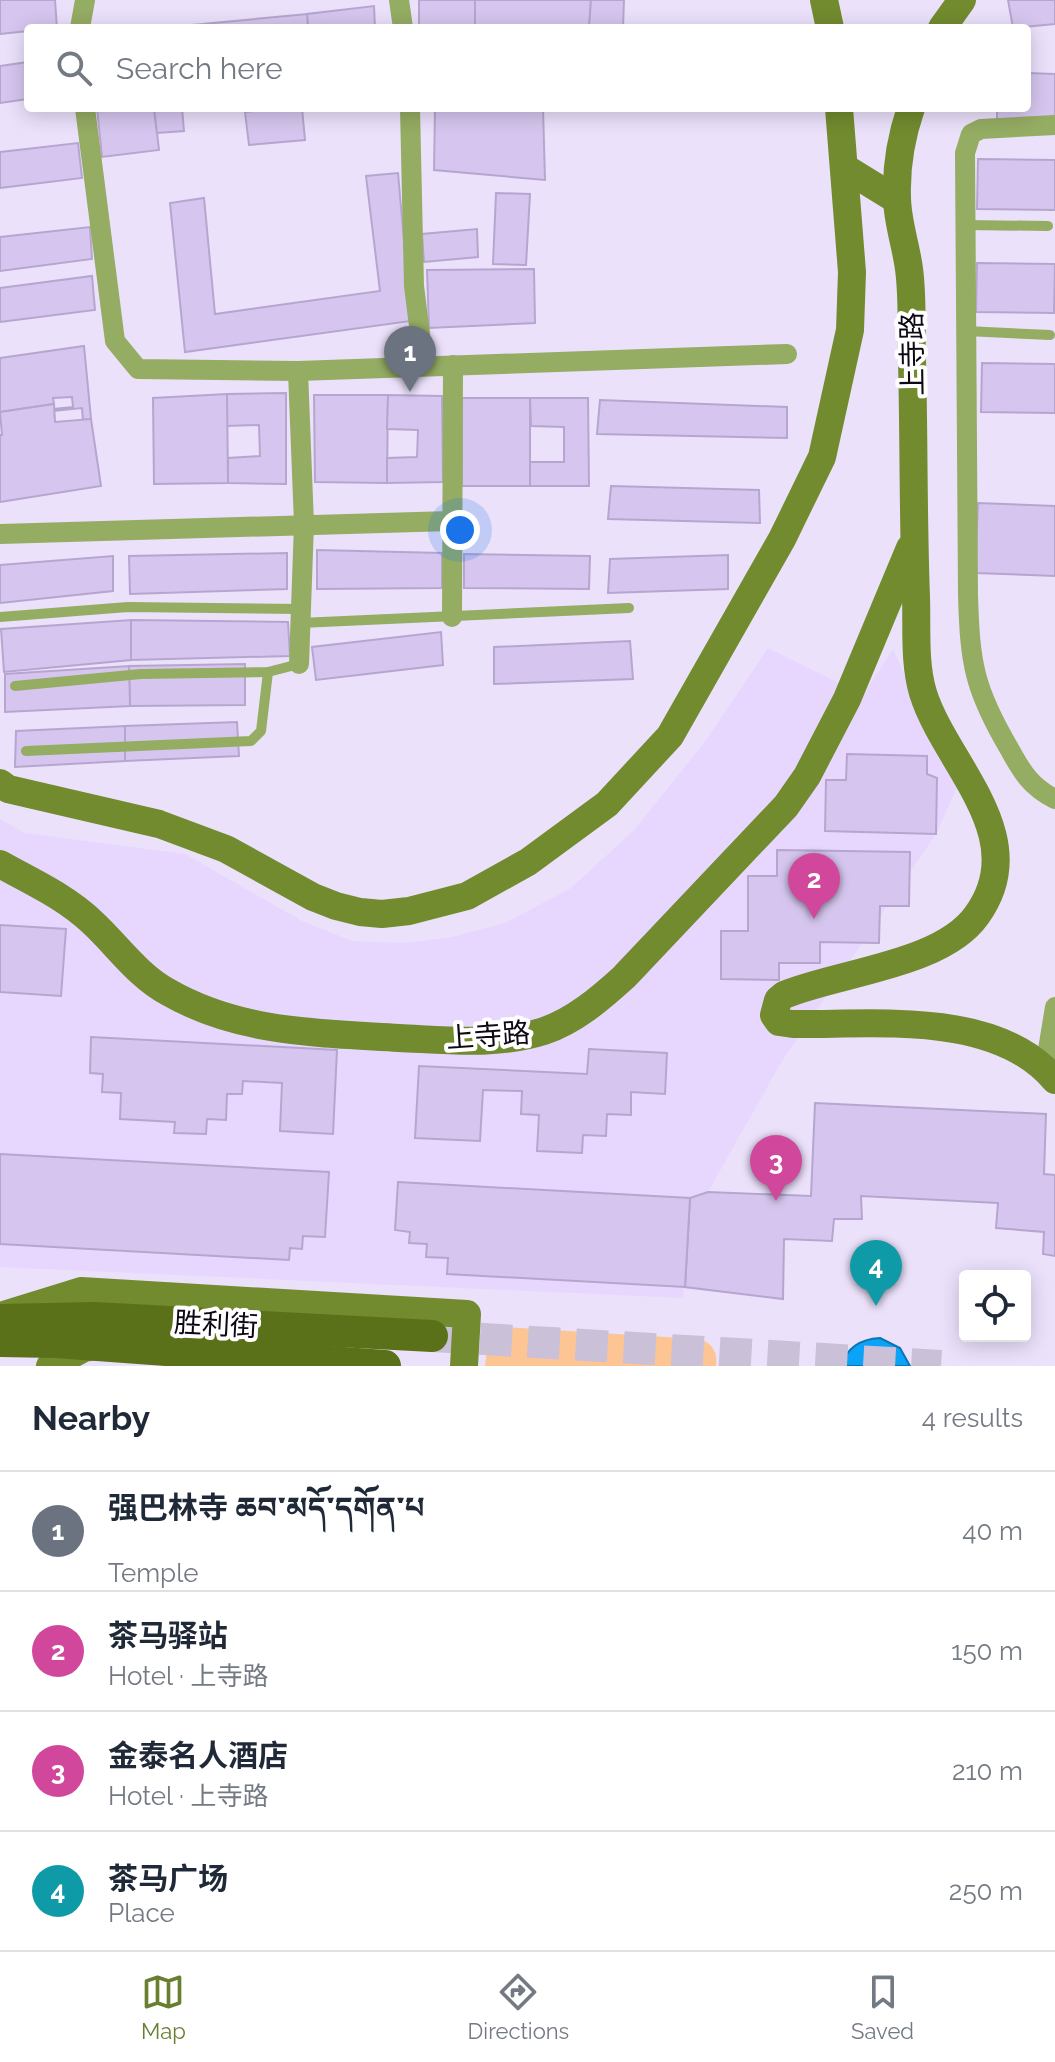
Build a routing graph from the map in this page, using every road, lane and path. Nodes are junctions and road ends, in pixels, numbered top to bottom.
1 (85, 0) edge
2 (399, 0) edge
3 (824, 0) edge
4 (962, 0) edge
5 (81, 24) edge
6 (402, 24) edge
7 (829, 24) edge
8 (945, 24) edge
9 (86, 112) edge
10 (410, 112) edge
11 (839, 112) edge
12 (910, 112) edge
13 (1055, 125) edge
14 (845, 168) junction
15 (897, 200) junction
16 (965, 225) junction
17 (1048, 226) dead end
18 (966, 331) junction
19 (1050, 335) dead end
20 (787, 354) dead end
21 (453, 365) junction
22 (424, 366) junction
23 (298, 371) junction
24 (451, 521) junction
25 (304, 524) junction
26 (0, 534) edge
27 (914, 540) junction
28 (629, 608) dead end
29 (301, 616) junction
30 (0, 617) edge
31 (452, 617) junction
32 (299, 664) joint
33 (268, 672) junction
34 (15, 686) dead end
35 (26, 751) dead end
36 (0, 783) edge
37 (1055, 799) edge
38 (0, 864) edge
39 (1055, 1007) edge
40 (1050, 1074) edge
41 (0, 1318) edge
42 (432, 1336) tunnel mouth
43 (0, 1341) edge
44 (105, 1345) junction
45 (50, 1366) edge
46 (385, 1366) edge
47 (464, 1366) edge

1 - 5 street
2 - 6 street
3 - 7 street
4 - 8 street
9 - 23 street
10 - 22 street
11 - 14 street
12 - 15 street, 上寺路
13 - 16 street
14 - 15 street
14 - 36 street
15 - 27 street, 上寺路
16 - 17 lane
16 - 18 street
18 - 19 lane
18 - 37 street
20 - 21 street
21 - 22 street
21 - 24 street
22 - 23 street
23 - 25 street
24 - 25 street
24 - 31 street
25 - 26 street
25 - 29 street
27 - 38 street, 上寺路
27 - 40 street, 上寺路
28 - 31 lane
29 - 30 lane
29 - 31 lane
29 - 32 street
32 - 33 lane
33 - 34 lane
33 - 35 lane
39 - 40 street
41 - 42 main road, 胜利街
41 - 47 street
43 - 44 main road, 胜利街
44 - 45 street
44 - 46 main road, 胜利街

